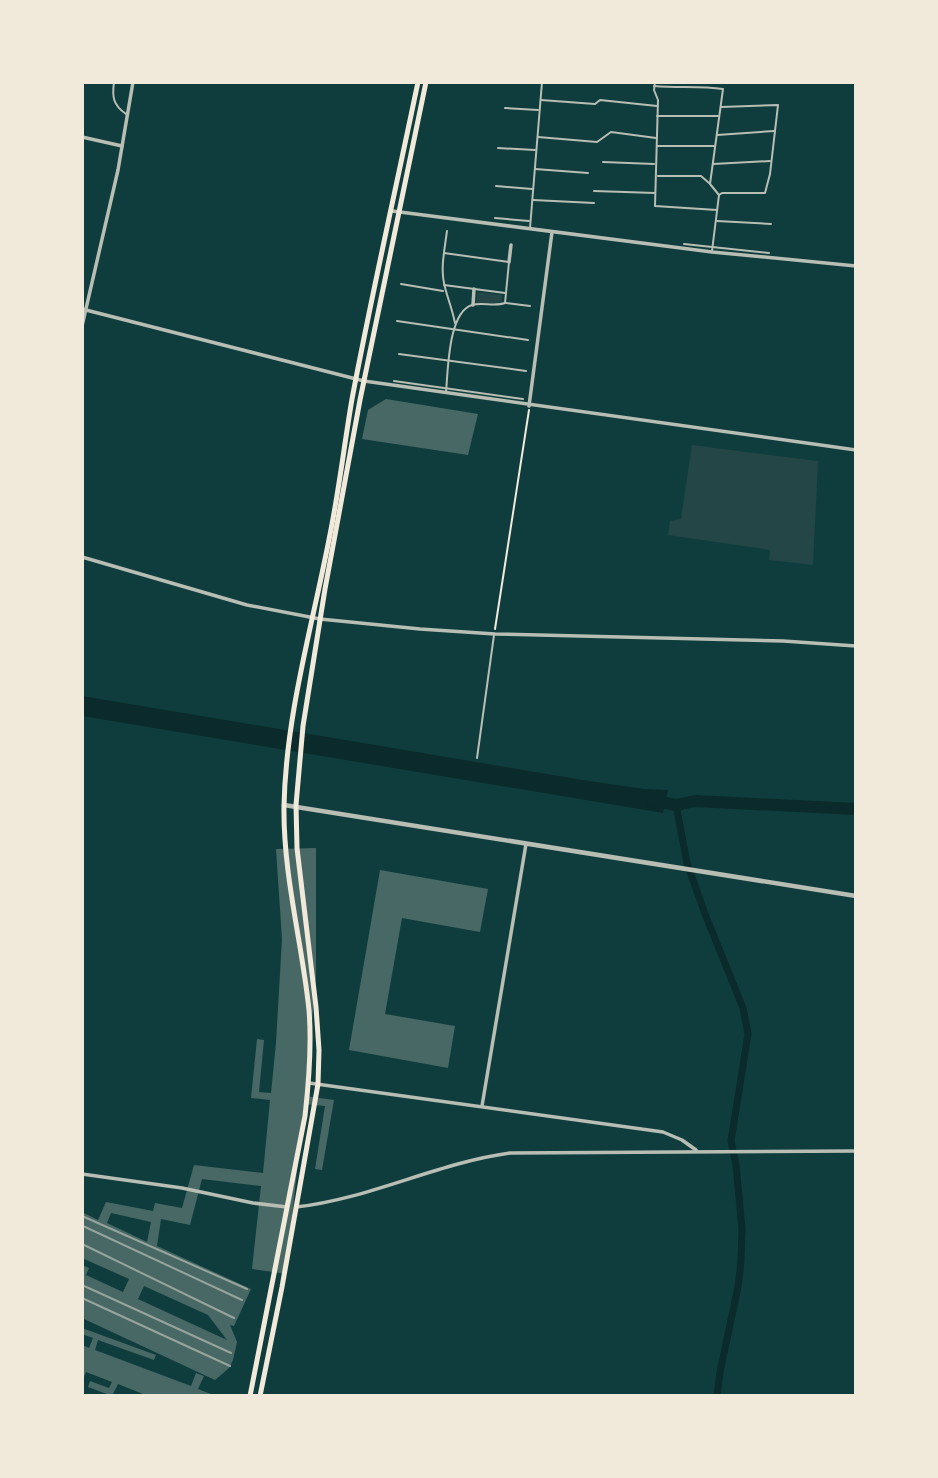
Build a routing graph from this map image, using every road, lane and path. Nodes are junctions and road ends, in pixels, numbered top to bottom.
1 (114, 82) edge
2 (133, 82) edge
3 (418, 82) edge
4 (426, 82) edge
5 (542, 82) edge
6 (655, 84) edge
7 (540, 100) junction
8 (658, 107) junction
9 (720, 107) junction
10 (505, 108) dead end
11 (539, 110) junction
12 (128, 115) junction
13 (657, 116) junction
14 (719, 116) junction
15 (775, 131) junction
16 (716, 135) junction
17 (82, 137) edge
18 (537, 137) junction
19 (656, 138) junction
20 (122, 146) junction
21 (657, 146) junction
22 (715, 146) junction
23 (498, 148) dead end
24 (536, 150) junction
25 (771, 160) junction
26 (603, 162) dead end
27 (655, 164) junction
28 (712, 164) junction
29 (534, 169) junction
30 (588, 173) dead end
31 (656, 176) junction
32 (710, 184) junction
33 (496, 186) dead end
34 (533, 189) junction
35 (594, 191) dead end
36 (656, 193) junction
37 (719, 195) junction
38 (532, 200) junction
39 (594, 203) dead end
40 (718, 210) junction
41 (392, 211) junction
42 (399, 212) junction
43 (495, 218) dead end
44 (530, 221) junction
45 (717, 221) junction
46 (771, 224) dead end
47 (530, 229) junction
48 (447, 231) dead end
49 (552, 232) junction
50 (684, 244) dead end
51 (511, 245) dead end
52 (713, 250) junction
53 (444, 253) junction
54 (769, 253) dead end
55 (509, 262) junction
56 (856, 266) edge
57 (401, 284) dead end
58 (443, 285) junction
59 (474, 289) junction
60 (444, 291) junction
61 (506, 293) junction
62 (505, 303) junction
63 (472, 305) junction
64 (530, 306) dead end
65 (84, 309) edge
66 (397, 321) dead end
67 (454, 323) junction
68 (82, 326) edge
69 (454, 329) junction
70 (528, 340) dead end
71 (399, 354) dead end
72 (450, 361) junction
73 (526, 371) dead end
74 (356, 379) junction
75 (364, 381) junction
76 (394, 381) dead end
77 (446, 391) junction
78 (523, 399) dead end
79 (529, 405) junction
80 (856, 450) edge
81 (82, 557) edge
82 (311, 617) junction
83 (320, 619) junction
84 (495, 634) junction
85 (856, 646) edge
86 (477, 758) dead end
87 (284, 805) junction
88 (296, 805) junction
89 (526, 844) junction
90 (856, 896) edge
91 (309, 1083) junction
92 (318, 1084) junction
93 (482, 1106) junction
94 (698, 1151) junction
95 (856, 1151) edge
96 (82, 1174) edge
97 (288, 1207) junction
98 (296, 1207) junction
99 (250, 1396) edge
100 (260, 1396) edge

1 - 12 lane
2 - 12 street
3 - 41 main road
4 - 42 main road
5 - 7 lane
6 - 8 lane
6 - 9 lane
7 - 8 lane
7 - 11 lane
8 - 13 lane
9 - 14 lane
9 - 15 lane
10 - 11 lane
11 - 18 lane
12 - 20 street
13 - 14 lane
13 - 19 lane
14 - 16 lane
15 - 16 lane
15 - 25 lane
16 - 22 lane
17 - 20 street
18 - 19 lane
18 - 24 lane
19 - 21 lane
20 - 65 street
21 - 22 lane
21 - 27 lane
22 - 28 lane
23 - 24 lane
24 - 29 lane
25 - 28 lane
25 - 37 lane
26 - 27 lane
27 - 31 lane
28 - 32 lane
29 - 30 lane
29 - 34 lane
31 - 32 lane
31 - 36 lane
32 - 37 lane
33 - 34 lane
34 - 38 lane
35 - 36 lane
36 - 40 lane
37 - 40 lane
38 - 39 lane
38 - 44 lane
40 - 45 lane
41 - 42 street
41 - 74 main road
42 - 47 street
42 - 75 main road
43 - 44 lane
44 - 47 lane
45 - 46 lane
45 - 52 lane
47 - 49 street
48 - 53 lane
49 - 52 street
49 - 79 street
50 - 52 lane
51 - 55 street
52 - 54 lane
52 - 56 street
53 - 55 lane
53 - 58 lane
55 - 61 lane
57 - 60 lane
58 - 59 lane
58 - 60 lane
59 - 61 lane
59 - 63 street
60 - 67 lane
61 - 62 lane
62 - 63 lane
62 - 64 lane
63 - 67 lane
65 - 68 street
65 - 74 street
66 - 69 lane
67 - 69 lane
69 - 70 lane
69 - 72 lane
71 - 72 lane
72 - 73 lane
72 - 77 lane
74 - 75 street
74 - 82 main road
75 - 77 street
75 - 83 main road
76 - 77 lane
77 - 78 lane
77 - 79 street
79 - 80 street
79 - 84 path
81 - 82 street
82 - 83 street
82 - 87 main road
83 - 84 street
83 - 88 main road
84 - 85 street
84 - 86 lane
87 - 88 street
87 - 91 main road
88 - 89 street
88 - 92 main road
89 - 90 street
89 - 93 street
91 - 92 street
91 - 97 main road
92 - 93 street
92 - 98 main road
93 - 94 street
94 - 95 street
94 - 98 street
96 - 97 street
97 - 98 street
97 - 99 main road
98 - 100 main road

